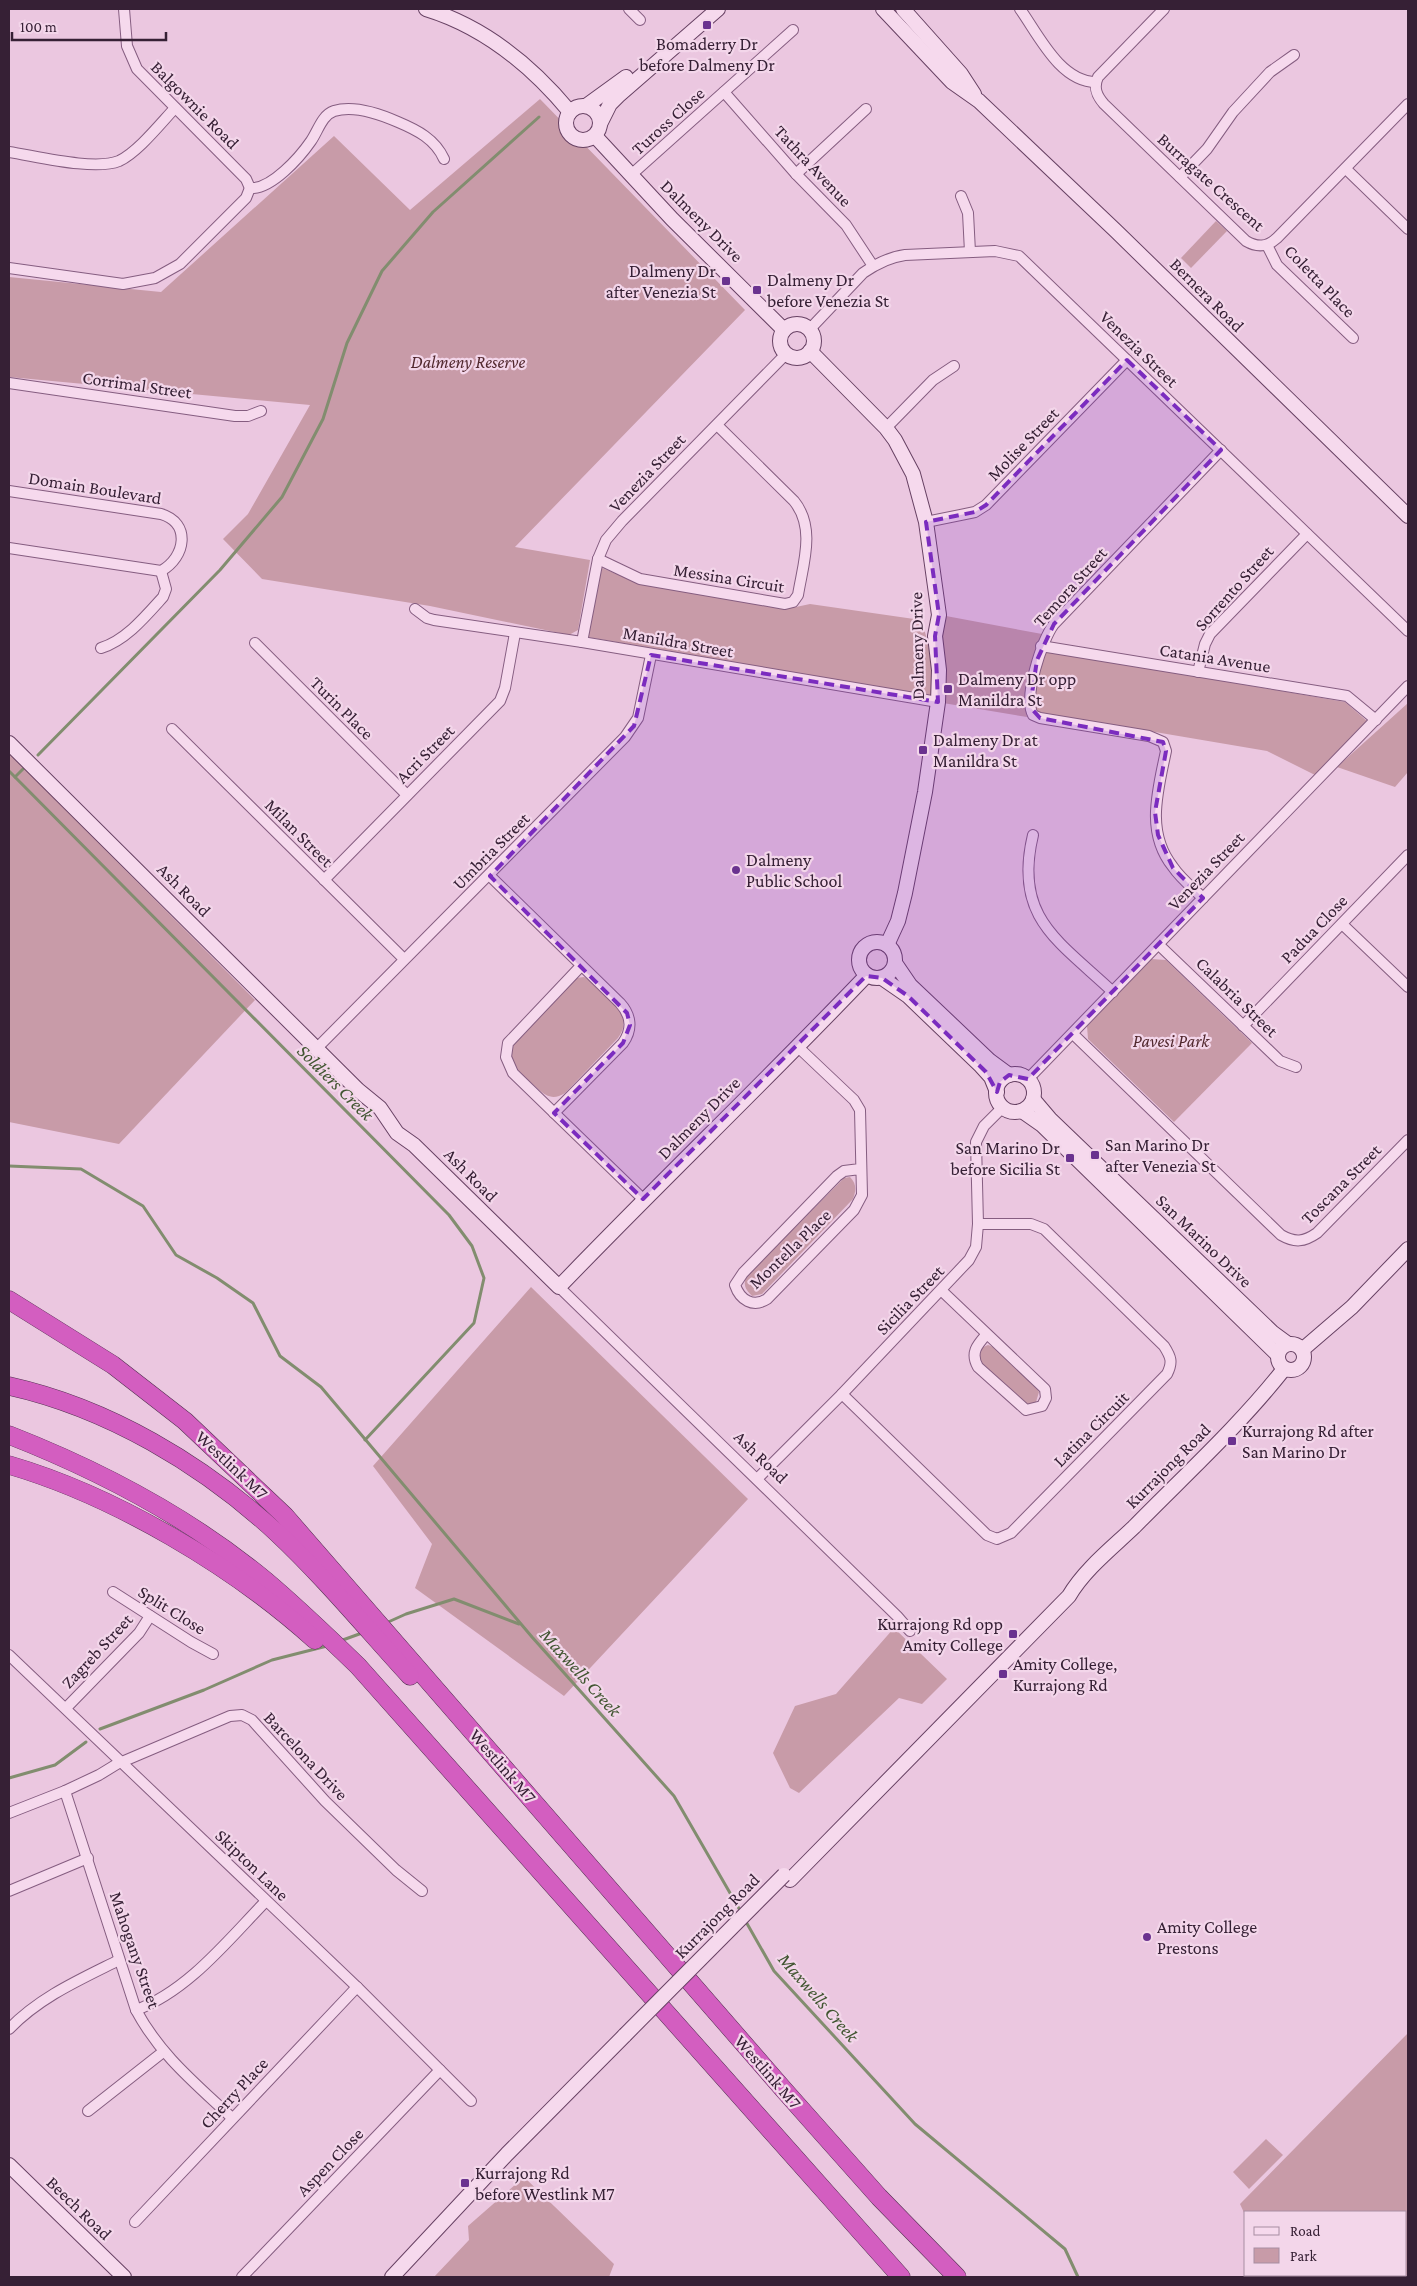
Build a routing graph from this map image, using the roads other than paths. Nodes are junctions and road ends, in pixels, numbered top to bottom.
1 (124, 9) edge
2 (426, 9) edge
3 (629, 9) edge
4 (704, 9) edge
5 (718, 9) edge
6 (883, 9) edge
7 (903, 9) edge
8 (1020, 9) edge
9 (1164, 9) edge
10 (640, 20) dead end
11 (793, 30) dead end
12 (1294, 55) dead end
13 (1096, 82) junction
14 (724, 92) junction
15 (979, 101) junction
16 (1408, 104) edge
17 (586, 106) junction
18 (175, 108) junction
19 (866, 109) dead end
20 (570, 112) junction
21 (597, 130) junction
22 (9, 152) edge
23 (444, 159) dead end
24 (1346, 169) junction
25 (796, 174) junction
26 (631, 176) junction
27 (1180, 177) junction
28 (250, 188) junction
29 (961, 196) dead end
30 (1408, 229) edge
31 (1267, 245) junction
32 (970, 252) junction
33 (873, 266) junction
34 (9, 268) edge
35 (784, 330) junction
36 (809, 330) junction
37 (1353, 338) dead end
38 (810, 351) junction
39 (786, 354) junction
40 (1127, 360) junction
41 (954, 366) dead end
42 (9, 383) edge
43 (261, 411) dead end
44 (716, 425) junction
45 (886, 428) junction
46 (1221, 450) junction
47 (9, 491) edge
48 (1408, 516) edge
49 (926, 522) junction
50 (1307, 534) junction
51 (9, 548) edge
52 (598, 559) junction
53 (161, 571) junction
54 (415, 609) dead end
55 (1408, 631) edge
56 (515, 633) junction
57 (582, 642) junction
58 (254, 643) dead end
59 (1041, 646) junction
60 (100, 648) dead end
61 (652, 655) junction
62 (1198, 672) junction
63 (1408, 686) edge
64 (938, 702) junction
65 (1376, 720) junction
66 (172, 729) dead end
67 (9, 743) edge
68 (407, 795) junction
69 (1033, 835) dead end
70 (1408, 855) edge
71 (490, 876) junction
72 (324, 880) junction
73 (1203, 898) junction
74 (1342, 924) junction
75 (887, 944) junction
76 (1159, 945) junction
77 (404, 959) junction
78 (896, 963) junction
79 (581, 966) junction
80 (867, 975) junction
81 (882, 978) junction
82 (1408, 987) edge
83 (1113, 992) junction
84 (1243, 1026) junction
85 (1073, 1034) junction
86 (798, 1047) junction
87 (317, 1048) junction
88 (1296, 1067) dead end
89 (1009, 1075) junction
90 (1028, 1079) junction
91 (997, 1092) junction
92 (1033, 1099) junction
93 (1003, 1107) junction
94 (1022, 1111) junction
95 (554, 1113) junction
96 (1408, 1140) edge
97 (860, 1169) junction
98 (643, 1199) junction
99 (978, 1224) junction
100 (1408, 1250) edge
101 (559, 1288) junction
102 (942, 1291) junction
103 (9, 1300) edge
104 (986, 1335) junction
105 (1288, 1344) junction
106 (1302, 1350) junction
107 (1278, 1355) junction
108 (1284, 1369) junction
109 (9, 1386) edge
110 (842, 1394) junction
111 (9, 1435) edge
112 (9, 1465) edge
113 (757, 1479) junction
114 (113, 1592) dead end
115 (349, 1599) junction
116 (150, 1616) junction
117 (301, 1619) junction
118 (910, 1632) dead end
119 (213, 1654) dead end
120 (9, 1655) edge
121 (66, 1708) junction
122 (122, 1762) junction
123 (65, 1791) junction
124 (9, 1813) edge
125 (88, 1858) junction
126 (9, 1891) edge
127 (422, 1891) dead end
128 (266, 1901) junction
129 (119, 1960) junction
130 (357, 1988) junction
131 (136, 2010) junction
132 (9, 2029) edge
133 (628, 2038) junction
134 (163, 2052) junction
135 (440, 2070) junction
136 (471, 2101) dead end
137 (88, 2111) dead end
138 (232, 2118) junction
139 (9, 2165) edge
140 (135, 2222) dead end
141 (124, 2277) edge
142 (242, 2277) edge
143 (392, 2277) edge
144 (401, 2277) edge
145 (901, 2277) edge
146 (957, 2277) edge

1 - 18 street, Balgownie Road
2 - 20 street
3 - 10 street
4 - 17 street
5 - 21 street
6 - 15 street, Bernera Road
7 - 15 street, Bernera Road
8 - 13 street
9 - 13 street
11 - 14 street, Tuross Close
12 - 27 street
13 - 27 street, Burragate Crescent
14 - 25 street, Tathra Avenue
14 - 26 street, Tuross Close
15 - 48 street, Bernera Road
16 - 24 street, Burragate Crescent
17 - 20 street
17 - 21 street
18 - 22 street
18 - 28 street, Balgownie Road
19 - 25 street
20 - 21 street
21 - 26 street, Dalmeny Drive
23 - 28 street
24 - 30 street
24 - 31 street, Burragate Crescent
25 - 33 street, Tathra Avenue
26 - 35 street, Dalmeny Drive
27 - 31 street, Burragate Crescent
28 - 34 street
29 - 32 street
31 - 37 street, Coletta Place
32 - 33 street, Venezia Street
32 - 40 street, Venezia Street
33 - 36 street, Venezia Street
35 - 36 street
35 - 39 street
36 - 38 street
38 - 39 street
38 - 45 street, Dalmeny Drive
39 - 44 street, Venezia Street
40 - 46 street, Venezia Street
40 - 49 street, Molise Street
41 - 45 street
42 - 43 street, Corrimal Street
44 - 52 street, Venezia Street
44 - 52 street, Messina Circuit
45 - 49 street, Dalmeny Drive
46 - 50 street, Venezia Street
46 - 59 street, Temora Street
47 - 53 street, Domain Boulevard
49 - 64 street, Dalmeny Drive
50 - 55 street, Venezia Street
50 - 62 street, Sorrento Street
51 - 53 street
52 - 57 street, Venezia Street
53 - 60 street
54 - 56 street, Manildra Street
56 - 57 street, Manildra Street
56 - 68 street, Acri Street
57 - 61 street, Manildra Street
58 - 68 street, Turin Place
59 - 62 street, Catania Avenue
59 - 73 street, Temora Street
61 - 64 street, Manildra Street
61 - 71 street, Umbria Street
62 - 65 street, Catania Avenue
63 - 65 street, Venezia Street
64 - 75 street, Dalmeny Drive
65 - 73 street, Venezia Street
66 - 72 street, Milan Street
67 - 87 street, Ash Road
68 - 72 street, Acri Street
69 - 83 street
70 - 74 street, Padua Close
71 - 77 street, Umbria Street
71 - 79 street
72 - 77 street, Milan Street
73 - 76 street, Venezia Street
74 - 82 street
74 - 84 street, Padua Close
75 - 78 street
75 - 80 street
76 - 83 street, Venezia Street
76 - 84 street, Calabria Street
77 - 87 street, Umbria Street
78 - 81 street
78 - 89 street
79 - 95 street
79 - 95 street
80 - 81 street
80 - 86 street, Dalmeny Drive
81 - 91 street
83 - 85 street, Venezia Street
84 - 88 street, Calabria Street
85 - 90 street, Venezia Street
85 - 96 street, Toscana Street
86 - 97 street, Montella Place
86 - 98 street, Dalmeny Drive
87 - 101 street, Ash Road
89 - 90 street
89 - 91 street
90 - 92 street
91 - 93 street
92 - 94 street
92 - 105 street, San Marino Drive
93 - 94 street
93 - 99 street, Sicilia Street
94 - 107 street, San Marino Drive
95 - 98 street
97 - 97 street, Montella Place
98 - 101 street, Dalmeny Drive
99 - 102 street, Sicilia Street
99 - 110 street, Latina Circuit
100 - 106 street
101 - 113 street, Ash Road
102 - 104 street
102 - 110 street, Sicilia Street
103 - 115 highway, Westlink M7
104 - 104 street
105 - 106 street
105 - 107 street
106 - 108 street
107 - 108 street
108 - 133 street, Kurrajong Road
109 - 115 highway
110 - 113 street, Sicilia Street
111 - 117 highway
112 - 117 highway
113 - 118 street, Ash Road
114 - 116 street, Split Close
115 - 146 highway, Westlink M7
116 - 119 street, Split Close
116 - 121 street, Zagreb Street
117 - 145 highway, Westlink M7
120 - 121 street, Skipton Lane
121 - 122 street, Skipton Lane
122 - 123 street, Barcelona Drive
122 - 127 street, Barcelona Drive
122 - 128 street, Skipton Lane
123 - 124 street, Barcelona Drive
123 - 125 street, Mahogany Street
125 - 126 street
125 - 129 street, Mahogany Street
128 - 130 street, Skipton Lane
128 - 131 street
129 - 131 street, Mahogany Street
129 - 132 street
130 - 135 street, Skipton Lane
130 - 138 street, Cherry Place
131 - 134 street, Mahogany Street
133 - 143 street, Kurrajong Road
133 - 144 street, Kurrajong Road
134 - 137 street
134 - 138 street, Mahogany Street
135 - 136 street, Skipton Lane
135 - 142 street, Aspen Close
138 - 140 street, Cherry Place
139 - 141 street, Beech Road

